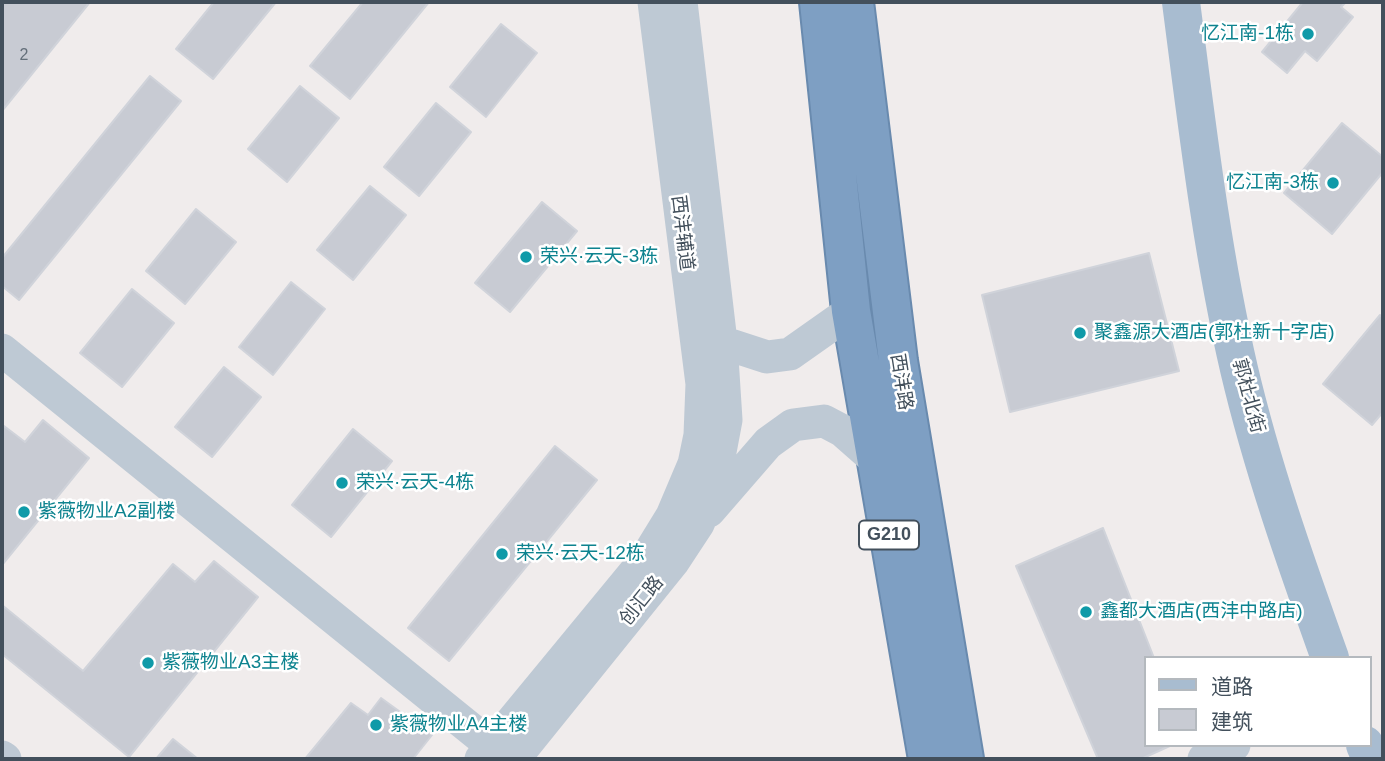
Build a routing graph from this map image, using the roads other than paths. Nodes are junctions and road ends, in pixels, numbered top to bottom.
1 (654, 2) edge
2 (681, 2) edge
3 (820, 2) edge
4 (854, 2) edge
5 (1162, 2) edge
6 (1181, 2) edge
7 (851, 311) junction
8 (721, 342) junction
9 (2, 350) edge
10 (726, 420) joint
11 (876, 460) junction
12 (694, 464) joint
13 (698, 524) junction
14 (1311, 656) edge
15 (1329, 656) edge
16 (1230, 747) edge
17 (496, 755) edge
18 (928, 759) edge
19 (964, 759) edge
20 (1204, 759) edge

1 - 12 street, 西沣辅道
2 - 8 street, 西沣辅道
3 - 7 highway, 西沣路
4 - 19 highway, 西沣路 / G210
5 - 14 main road, 郭杜北街
6 - 15 main road, 郭杜北街
7 - 8 street
7 - 11 highway, 西沣路 / G210
8 - 10 street, 西沣辅道
9 - 17 street
10 - 13 street, 创汇路
11 - 13 street
11 - 18 highway, 西沣路 / G210
12 - 17 street, 创汇路
13 - 17 street, 创汇路
16 - 20 street

